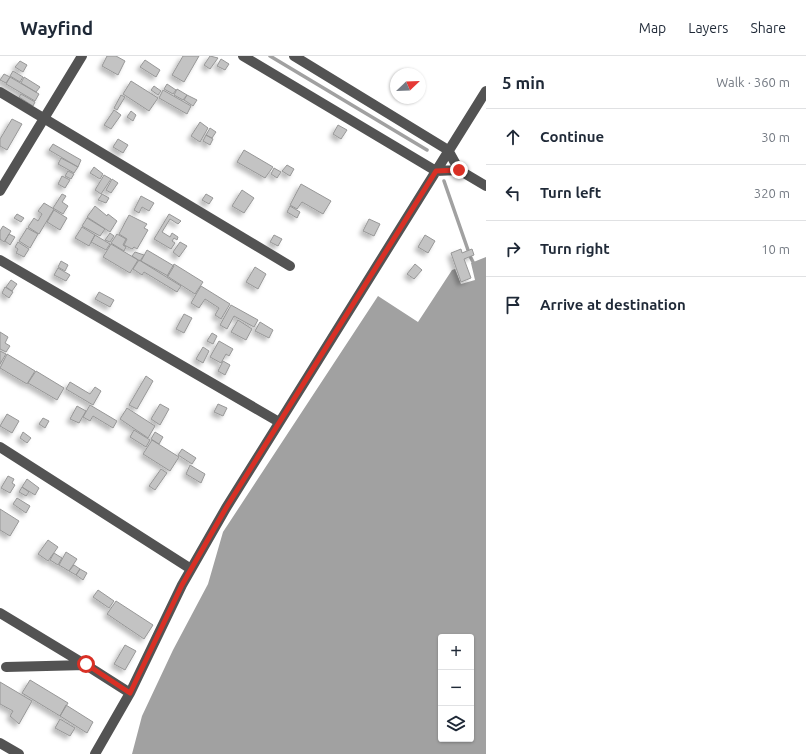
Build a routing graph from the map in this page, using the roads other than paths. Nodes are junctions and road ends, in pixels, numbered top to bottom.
1 (82, 56) edge
2 (243, 56) edge
3 (294, 56) edge
4 (486, 91) edge
5 (0, 92) edge
6 (44, 118) junction
7 (448, 150) junction
8 (459, 170) junction
9 (436, 171) junction
10 (486, 186) edge
11 (0, 190) edge
12 (0, 260) edge
13 (290, 266) dead end
14 (280, 422) junction
15 (0, 447) edge
16 (191, 569) junction
17 (0, 613) edge
18 (86, 664) junction
19 (6, 667) dead end
20 (130, 693) junction
21 (0, 743) edge
22 (19, 754) edge
23 (95, 754) edge

1 - 6 street
2 - 9 street
3 - 7 street
4 - 7 street
5 - 6 street
6 - 11 street
6 - 13 street
7 - 8 street
7 - 9 street
8 - 9 street
8 - 10 street
9 - 14 street
12 - 14 street
14 - 16 street
15 - 16 street
16 - 20 street
17 - 18 street
18 - 19 street
18 - 20 street
20 - 23 street
21 - 22 street

